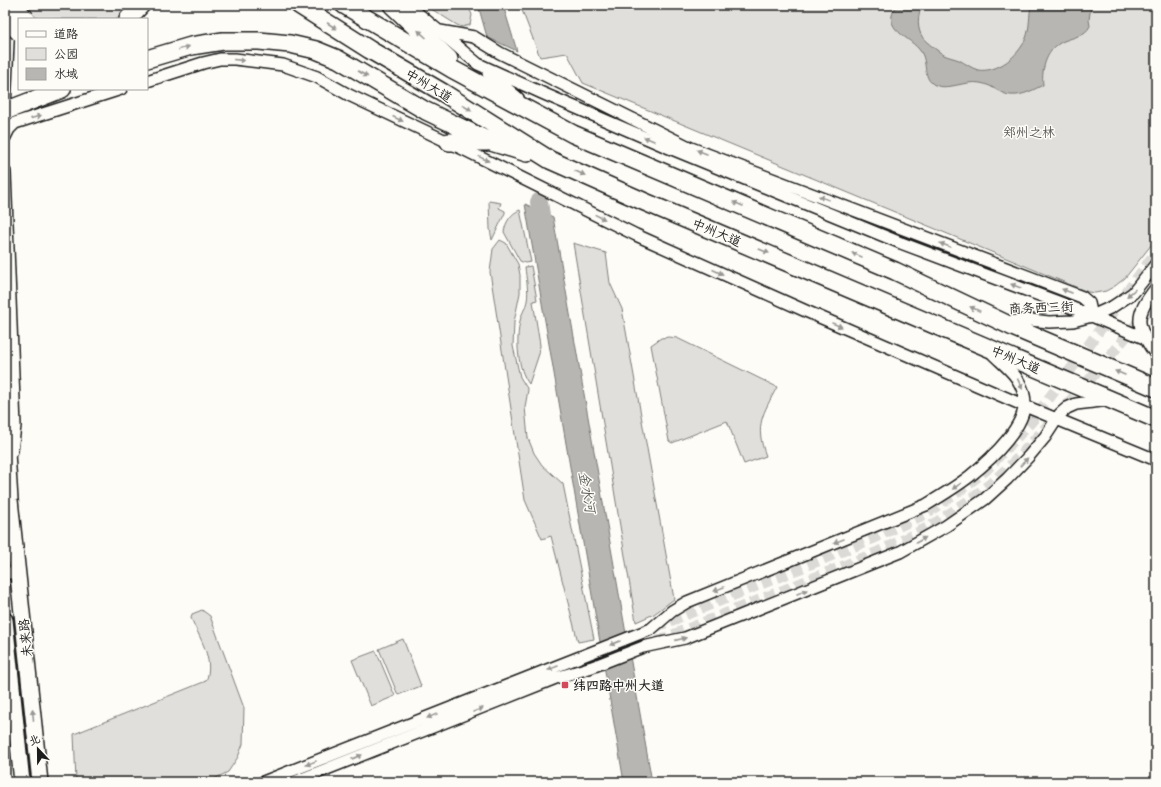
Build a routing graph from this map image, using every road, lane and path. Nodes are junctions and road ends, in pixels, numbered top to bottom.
1 (12, 5) edge
2 (141, 5) edge
3 (299, 5) edge
4 (344, 5) edge
5 (392, 5) edge
6 (409, 5) edge
7 (25, 18) edge
8 (129, 18) edge
9 (5, 19) edge
10 (439, 30) junction
11 (18, 31) edge
12 (148, 59) edge
13 (476, 70) junction
14 (148, 81) edge
15 (60, 90) edge
16 (118, 90) edge
17 (5, 111) edge
18 (5, 137) edge
19 (449, 142) junction
20 (491, 142) junction
21 (550, 160) junction
22 (5, 172) edge
23 (1156, 264) edge
24 (1156, 288) edge
25 (1092, 316) junction
26 (1003, 322) junction
27 (1151, 341) edge
28 (985, 345) junction
29 (1156, 355) edge
30 (1156, 388) edge
31 (1112, 400) junction
32 (1025, 406) junction
33 (1056, 419) junction
34 (1156, 419) edge
35 (5, 421) edge
36 (1156, 460) edge
37 (8, 478) junction
38 (11, 573) edge
39 (5, 620) edge
40 (22, 782) edge
41 (40, 782) edge
42 (263, 782) edge
43 (294, 782) edge

1 - 7 highway, bridge
1 - 17 street
2 - 8 highway
3 -> 21 highway, 中州大道
4 - 13 highway, 中州大道
13 -> 5 highway
6 - 10 street
9 - 11 highway, bridge
10 - 13 street
25 -> 10 street
12 -> 20 highway
25 -> 13 street
26 -> 13 highway, 中州大道
14 -> 19 street
15 - 17 highway
18 -> 16 street
19 - 20 highway
19 -> 32 street
20 - 21 highway
21 -> 28 highway, 中州大道
22 - 37 street
23 -> 25 street, 商务西三街
24 - 27 street
25 - 26 street, 商务西三街
25 - 27 street
30 -> 26 highway, 中州大道
27 - 29 street
28 - 31 highway, 中州大道
28 -> 32 street
31 - 33 street
31 - 34 highway, 中州大道
32 - 33 street
32 -> 42 street
33 - 36 street
43 -> 33 street
35 - 37 main road, 未来路
37 - 38 main road, 未来路
41 -> 38 main road, 未来路
39 - 40 main road, 未来路

